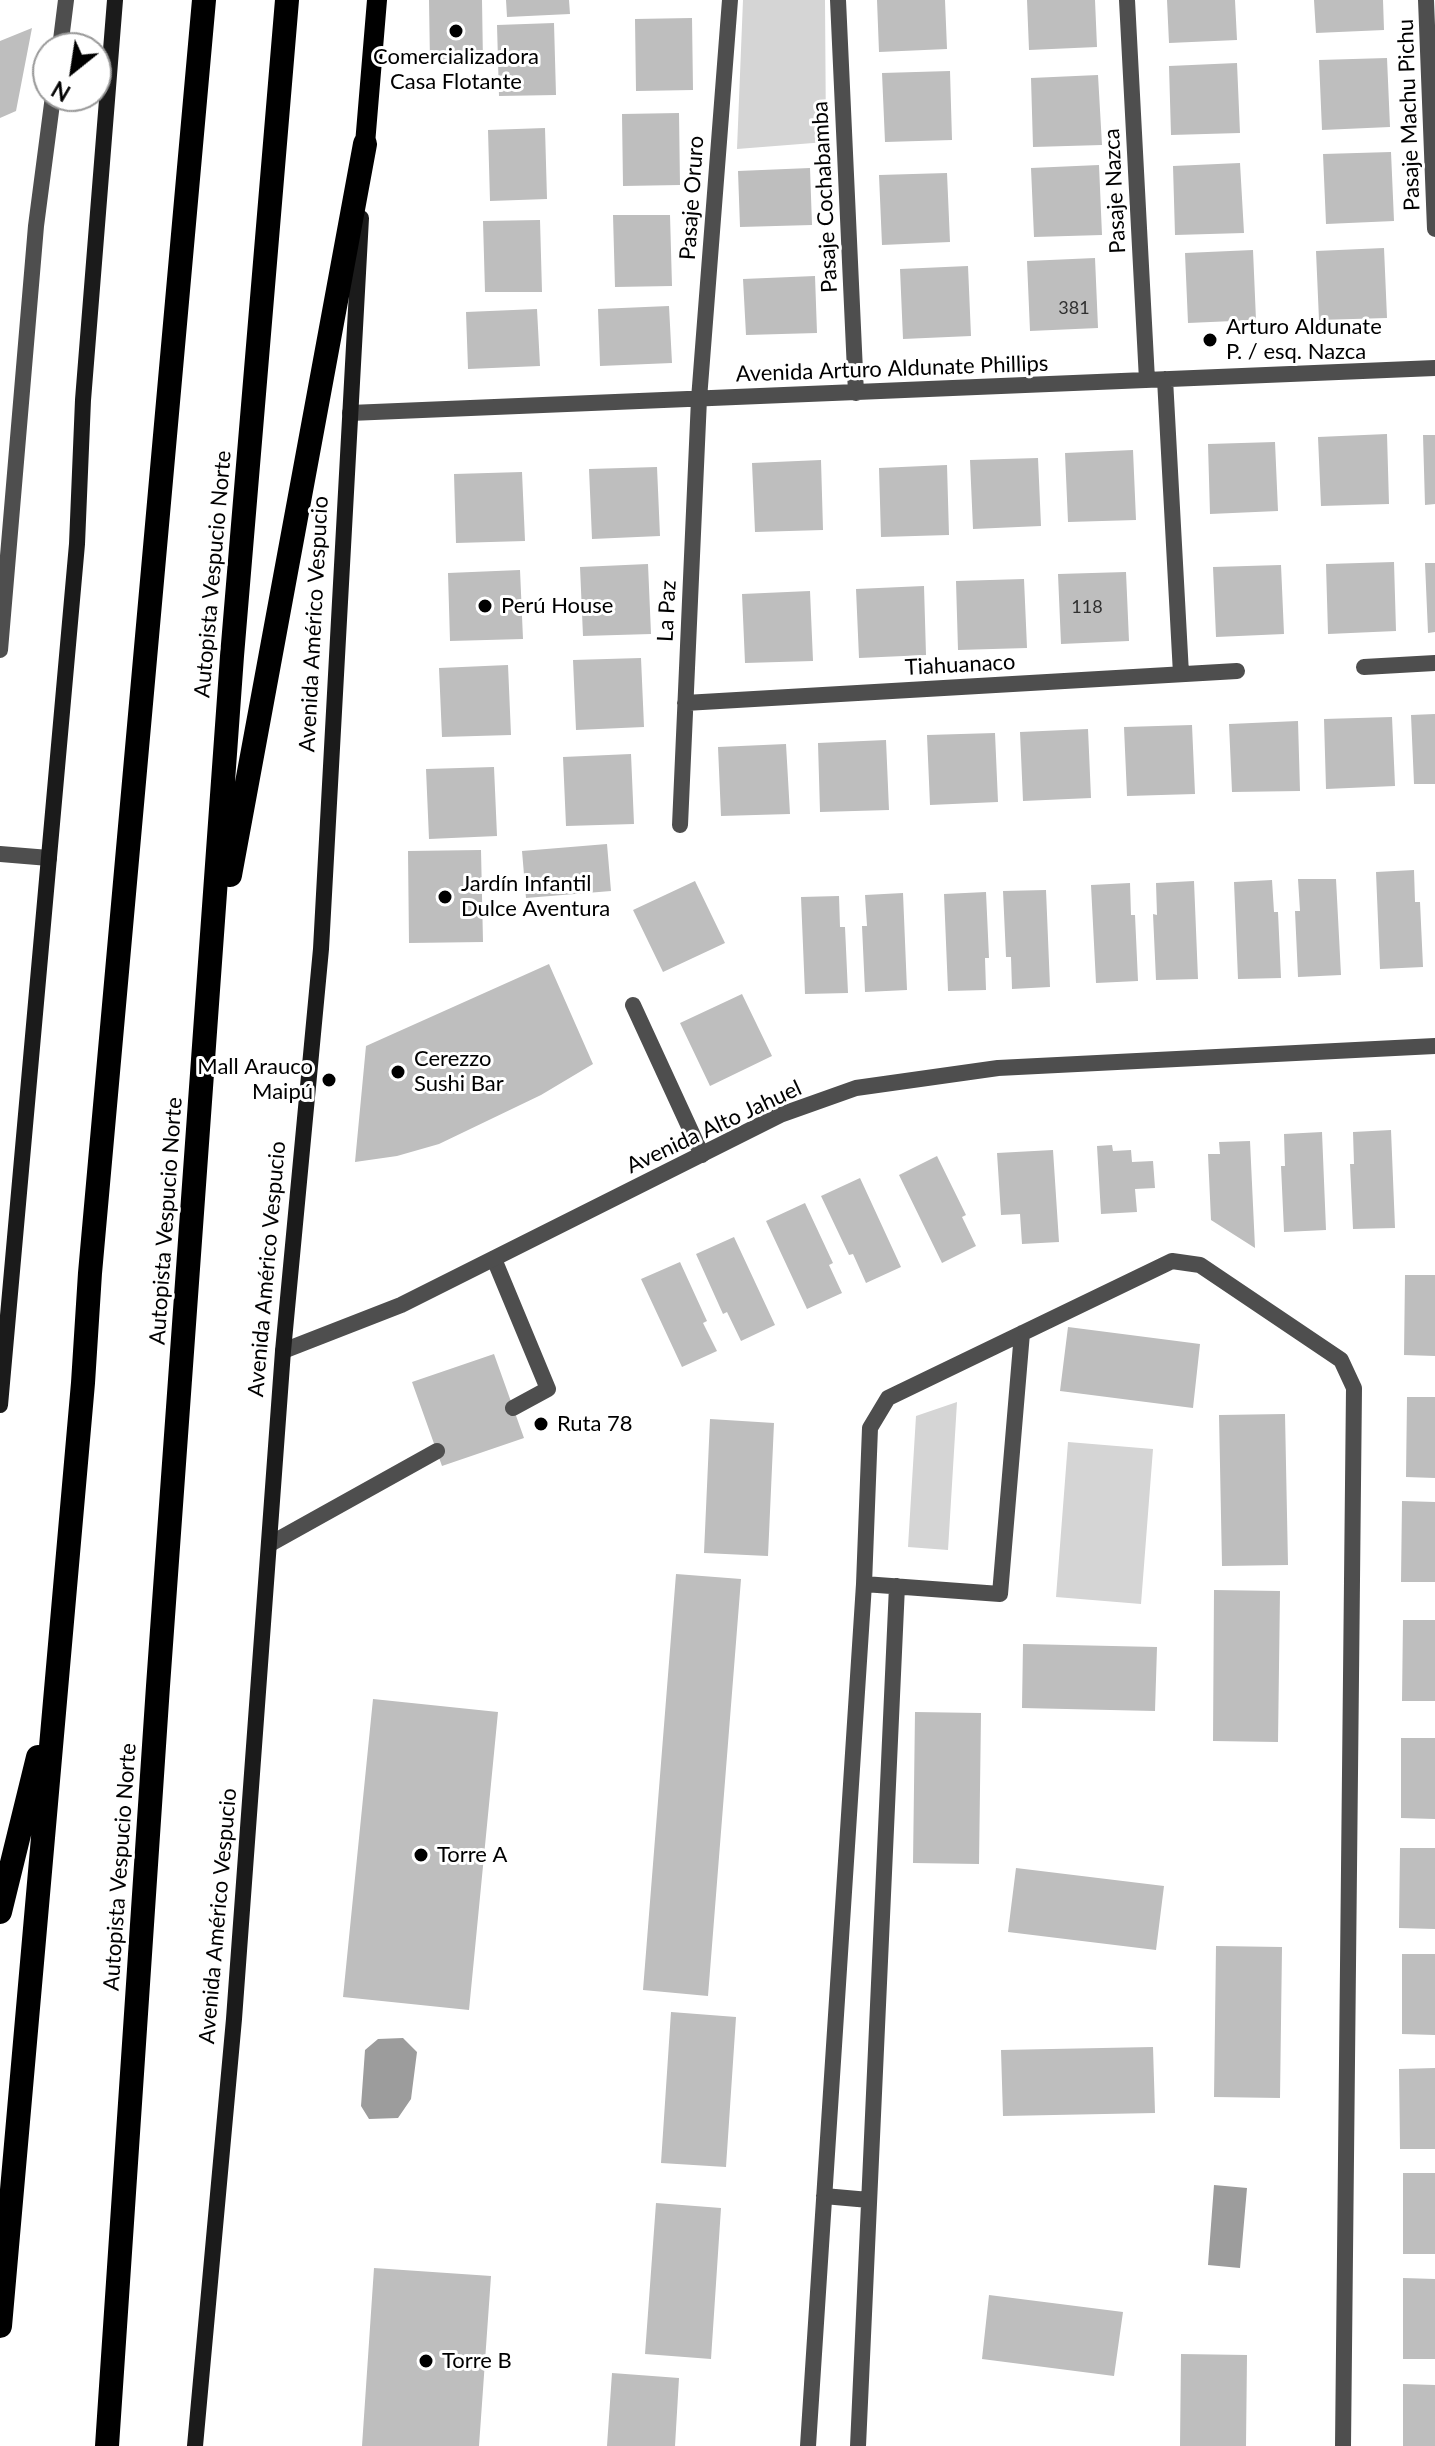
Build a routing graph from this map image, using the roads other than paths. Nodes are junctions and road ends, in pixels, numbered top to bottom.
1 (66, 0) edge
2 (115, 0) edge
3 (204, 0) edge
4 (287, 0) edge
5 (377, 0) edge
6 (730, 0) edge
7 (838, 0) edge
8 (1127, 0) edge
9 (1426, 0) edge
10 (62, 32) edge
11 (51, 112) edge
12 (365, 144) junction
13 (1435, 229) edge
14 (1435, 368) edge
15 (1165, 379) junction
16 (1147, 380) junction
17 (856, 393) junction
18 (699, 399) junction
19 (350, 413) junction
20 (0, 650) edge
21 (1435, 663) edge
22 (1364, 667) dead end
23 (1237, 671) dead end
24 (1181, 674) junction
25 (685, 703) junction
26 (680, 825) dead end
27 (0, 854) edge
28 (49, 858) junction
29 (208, 995) junction
30 (633, 1005) dead end
31 (1435, 1046) edge
32 (702, 1155) junction
33 (494, 1259) junction
34 (1022, 1333) junction
35 (283, 1351) junction
36 (0, 1405) edge
37 (513, 1408) dead end
38 (437, 1451) dead end
39 (270, 1544) junction
40 (864, 1584) junction
41 (897, 1586) junction
42 (57, 1681) junction
43 (0, 1912) edge
44 (824, 2196) junction
45 (869, 2200) junction
46 (0, 2326) edge
47 (107, 2446) edge
48 (195, 2446) edge
49 (808, 2446) edge
50 (858, 2446) edge
51 (1343, 2446) edge

1 - 10 street
2 - 28 main road
3 - 42 highway
4 - 29 highway, Autopista Vespucio Norte
5 - 12 main road, Avenida Américo Vespucio
6 - 18 street, Pasaje Oruro
7 - 17 street, Pasaje Cochabamba
8 - 16 street, Pasaje Nazca
9 - 13 street, Pasaje Machu Pichu
11 - 20 street
12 - 19 main road, Avenida Américo Vespucio
12 - 29 highway
14 - 15 street, Avenida Arturo Aldunate Phillips
15 - 16 street, Avenida Arturo Aldunate Phillips
15 - 24 street
16 - 17 street, Avenida Arturo Aldunate Phillips
17 - 18 street, Avenida Arturo Aldunate Phillips
18 - 19 street, Avenida Arturo Aldunate Phillips
18 - 25 street, La Paz
19 - 35 main road, Avenida Américo Vespucio
21 - 22 street
23 - 24 street, Tiahuanaco
24 - 25 street, Tiahuanaco
25 - 26 street, La Paz
27 - 28 street
28 - 36 main road
29 - 47 highway, Autopista Vespucio Norte
30 - 32 street
31 - 32 street, Avenida Alto Jahuel
32 - 33 street, Avenida Alto Jahuel
33 - 35 street, Avenida Alto Jahuel
33 - 37 street
34 - 40 street
34 - 41 street
34 - 51 street
35 - 39 main road, Avenida Américo Vespucio
38 - 39 street
39 - 48 main road, Avenida Américo Vespucio
40 - 41 street
40 - 44 street
41 - 45 street
42 - 43 highway
42 - 46 highway
44 - 45 street
44 - 49 street
45 - 50 street

